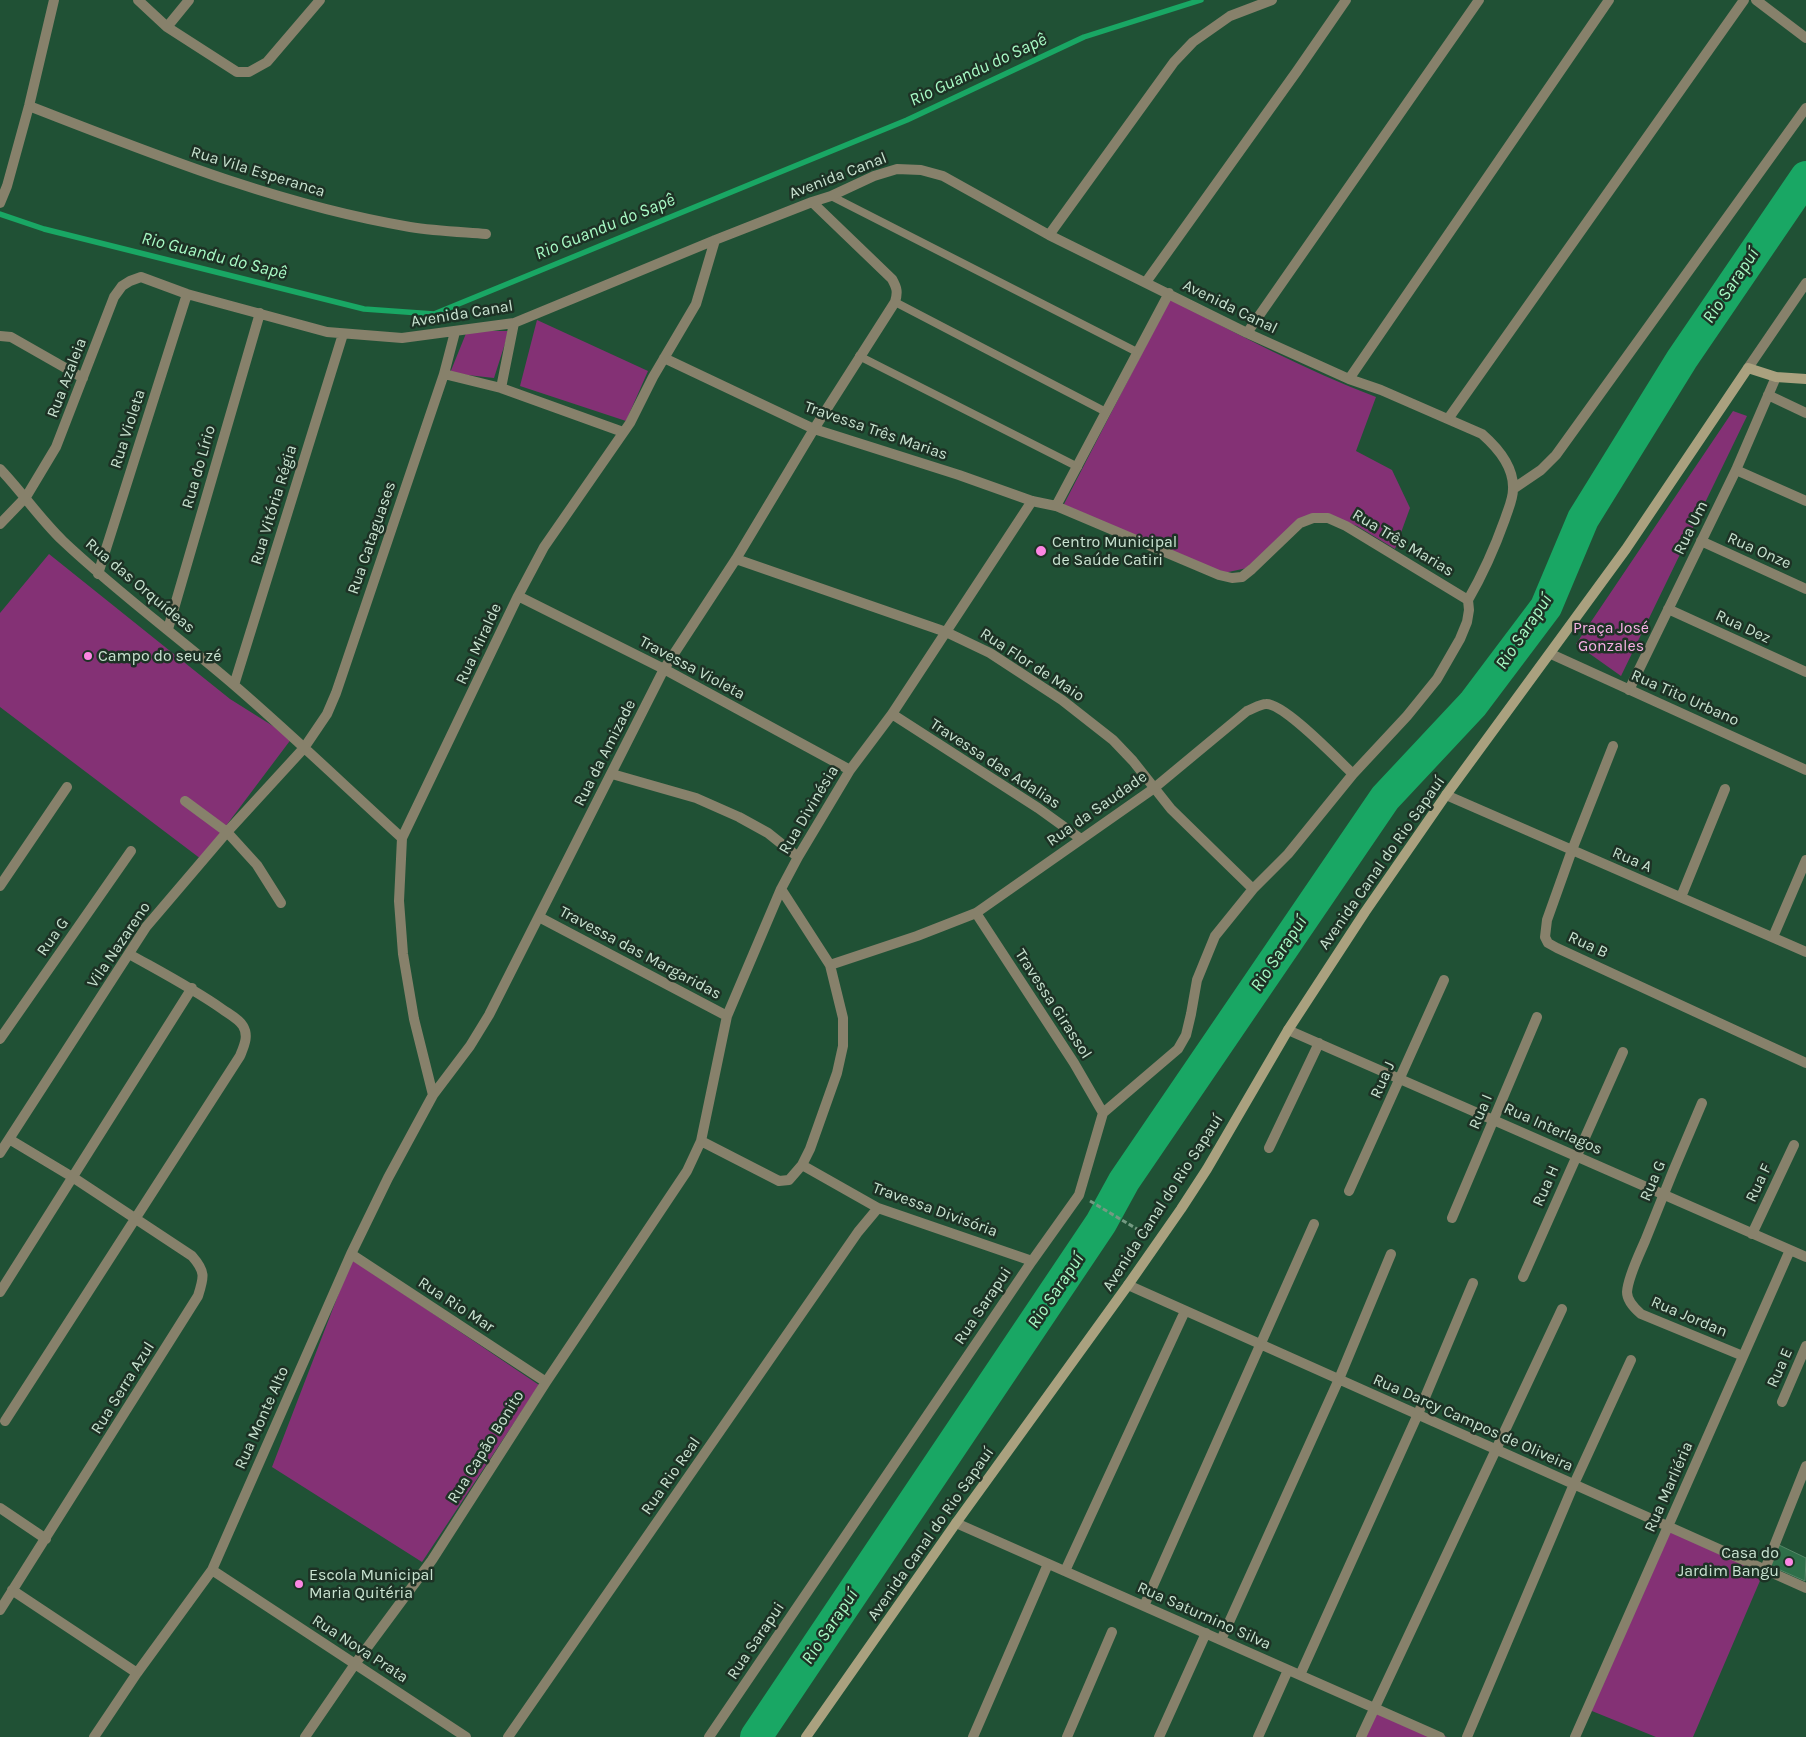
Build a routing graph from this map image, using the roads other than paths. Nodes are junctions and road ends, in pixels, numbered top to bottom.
1 (54, 0) edge
2 (138, 0) edge
3 (189, 0) edge
4 (320, 0) edge
5 (1272, 0) edge
6 (1346, 0) edge
7 (1479, 0) edge
8 (1609, 0) edge
9 (1744, 0) edge
10 (1756, 0) edge
11 (167, 27) junction
12 (1806, 38) edge
13 (29, 106) junction
14 (1806, 108) edge
15 (831, 196) junction
16 (812, 202) junction
17 (0, 203) edge
18 (486, 234) dead end
19 (1049, 236) junction
20 (715, 240) junction
21 (141, 277) joint
22 (1146, 282) junction
23 (1806, 283) edge
24 (1169, 293) junction
25 (187, 294) junction
26 (895, 302) junction
27 (260, 313) junction
28 (514, 322) junction
29 (454, 332) junction
30 (1247, 333) junction
31 (343, 334) junction
32 (0, 336) edge
33 (1136, 352) junction
34 (859, 356) junction
35 (664, 358) junction
36 (1748, 368) junction
37 (444, 374) junction
38 (1776, 377) junction
39 (83, 378) junction
40 (1349, 379) junction
41 (1806, 379) edge
42 (501, 388) junction
43 (1768, 395) junction
44 (1106, 412) junction
45 (1806, 413) edge
46 (1448, 419) junction
47 (814, 429) junction
48 (624, 432) junction
49 (1078, 467) junction
50 (0, 469) edge
51 (1736, 470) junction
52 (1513, 489) junction
53 (26, 497) junction
54 (1032, 501) junction
55 (1806, 501) edge
56 (1056, 506) junction
57 (0, 524) edge
58 (1700, 541) junction
59 (736, 558) junction
60 (98, 574) junction
61 (1806, 589) edge
62 (518, 596) junction
63 (1468, 600) junction
64 (1668, 609) junction
65 (168, 629) junction
66 (946, 632) junction
67 (1551, 654) junction
68 (664, 669) junction
69 (1806, 672) edge
70 (234, 685) junction
71 (1629, 690) junction
72 (892, 714) junction
73 (1613, 746) dead end
74 (304, 748) junction
75 (850, 770) junction
76 (1806, 770) edge
77 (612, 774) junction
78 (1353, 774) junction
79 (67, 787) dead end
80 (1153, 789) junction
81 (1725, 790) dead end
82 (1446, 795) junction
83 (185, 801) dead end
84 (227, 832) junction
85 (402, 838) junction
86 (1080, 839) junction
87 (1572, 850) junction
88 (131, 851) dead end
89 (798, 857) junction
90 (1806, 860) edge
91 (0, 886) edge
92 (1253, 888) junction
93 (781, 889) junction
94 (1681, 897) junction
95 (281, 903) dead end
96 (976, 913) junction
97 (539, 917) junction
98 (1773, 937) junction
99 (1806, 952) edge
100 (129, 954) junction
101 (830, 965) junction
102 (1444, 980) dead end
103 (192, 988) junction
104 (727, 1016) junction
105 (1537, 1017) dead end
106 (1288, 1030) junction
107 (1, 1036) edge
108 (1319, 1043) junction
109 (1623, 1052) dead end
110 (1806, 1063) edge
111 (1400, 1079) junction
112 (433, 1095) junction
113 (1702, 1104) dead end
114 (1103, 1113) junction
115 (1494, 1120) junction
116 (9, 1139) junction
117 (701, 1142) junction
118 (1794, 1145) dead end
119 (1269, 1148) dead end
120 (0, 1153) edge
121 (1576, 1156) junction
122 (802, 1165) junction
123 (687, 1171) joint
124 (74, 1178) junction
125 (1348, 1191) dead end
126 (1663, 1194) junction
127 (878, 1208) junction
128 (1452, 1218) dead end
129 (135, 1219) junction
130 (1314, 1224) dead end
131 (1752, 1234) junction
132 (1790, 1250) junction
133 (350, 1254) junction
134 (1391, 1254) dead end
135 (1806, 1257) edge
136 (1032, 1261) junction
137 (1633, 1270) joint
138 (1523, 1277) dead end
139 (1473, 1283) dead end
140 (1128, 1285) junction
141 (0, 1292) edge
142 (1562, 1310) dead end
143 (1185, 1311) junction
144 (1261, 1345) junction
145 (1806, 1346) edge
146 (1743, 1356) junction
147 (1631, 1360) dead end
148 (1338, 1379) junction
149 (546, 1382) junction
150 (1782, 1402) dead end
151 (1418, 1414) junction
152 (5, 1422) dead end
153 (1497, 1450) junction
154 (1806, 1466) edge
155 (1574, 1484) junction
156 (0, 1508) edge
157 (956, 1523) junction
158 (1668, 1526) junction
159 (46, 1540) junction
160 (1048, 1564) junction
161 (1765, 1569) junction
162 (212, 1570) junction
163 (1065, 1571) junction
164 (1806, 1588) edge
165 (12, 1590) junction
166 (1144, 1606) junction
167 (0, 1610) edge
168 (1112, 1632) dead end
169 (1206, 1633) junction
170 (1221, 1640) junction
171 (355, 1664) junction
172 (1288, 1670) junction
173 (137, 1673) junction
174 (1300, 1675) junction
175 (1375, 1708) junction
176 (94, 1737) edge
177 (306, 1737) edge
178 (466, 1737) edge
179 (508, 1737) edge
180 (709, 1737) edge
181 (806, 1737) edge
182 (973, 1737) edge
183 (1067, 1737) edge
184 (1159, 1737) edge
185 (1258, 1737) edge
186 (1361, 1737) edge
187 (1440, 1737) edge
188 (1467, 1737) edge
189 (1575, 1737) edge

1 - 13 street
2 - 11 street
3 - 11 street
4 - 11 street
5 - 19 street
6 - 22 street
7 - 30 street
8 - 40 street
9 - 46 street
10 - 12 street
13 - 17 street
13 - 18 street, Rua Vila Esperanca
14 - 52 street
15 - 16 street, Avenida Canal
15 - 19 street, Avenida Canal
15 - 33 lane
16 - 20 street, Avenida Canal
16 - 26 street
19 - 22 street, Avenida Canal
20 - 28 street, Avenida Canal
20 - 35 street, Rua Miralde
21 - 25 street, Avenida Canal
21 - 39 street, Rua Azaleia
22 - 24 street, Avenida Canal
23 - 36 street
24 - 30 street, Avenida Canal
24 - 33 street
25 - 27 street, Avenida Canal
25 - 60 street, Rua Violeta
26 - 34 street, Rua da Amizade
26 - 44 lane
27 - 31 street, Avenida Canal
27 - 65 street, Rua do Lírio
28 - 29 street, Avenida Canal
28 - 42 street
29 - 31 street, Avenida Canal
29 - 37 street, Rua Cataguases
30 - 40 street, Avenida Canal
31 - 70 street, Rua Vitória Régia
32 - 39 street
33 - 44 street
34 - 47 street, Rua da Amizade
34 - 49 lane
35 - 47 street, Travessa Três Marias
35 - 48 street, Rua Miralde
36 - 38 street
36 - 67 street, Avenida Canal do Rio Sapauí
37 - 42 street
37 - 74 street, Rua Cataguases
38 - 41 street
38 - 43 street, Rua Um
39 - 53 street, Rua Azaleia
40 - 46 street, Avenida Canal
42 - 48 street
43 - 45 street
43 - 51 street, Rua Um
44 - 49 street
46 - 52 street, Avenida Canal
47 - 54 street, Travessa Três Marias
47 - 59 street, Rua da Amizade
48 - 62 street, Rua Miralde
49 - 56 street
50 - 53 street, Rua das Orquídeas
51 - 55 street
51 - 58 street, Rua Um
52 - 63 street
53 - 57 street, Rua Azaleia
53 - 60 street, Rua das Orquídeas
54 - 56 street, Travessa Três Marias
54 - 66 street, Rua Divinésia
56 - 63 street, Rua Três Marias
58 - 61 street, Rua Onze
58 - 64 street, Rua Um
59 - 66 street, Rua Flor de Maio
59 - 68 street, Rua da Amizade
60 - 65 street, Rua das Orquídeas
62 - 68 street, Travessa Violeta
62 - 85 street, Rua Miralde
63 - 78 street
64 - 69 street, Rua Dez
64 - 71 street, Rua Um
65 - 70 street, Rua das Orquídeas
66 - 72 street, Rua Divinésia
66 - 80 street, Rua Flor de Maio
67 - 71 street, Rua Tito Urbano
67 - 82 street, Avenida Canal do Rio Sapauí
68 - 75 street, Travessa Violeta
68 - 77 street, Rua da Amizade
70 - 74 street, Rua das Orquídeas
71 - 76 street, Rua Tito Urbano
72 - 75 street, Rua Divinésia
72 - 86 street, Travessa das Adalias
73 - 87 street, Rua B
74 - 84 street, Vila Nazareno
74 - 85 street, Rua das Orquídeas
75 - 89 street, Rua Divinésia
77 - 89 street
77 - 97 street, Rua da Amizade
78 - 80 street, Rua da Saudade
78 - 92 street
79 - 91 street
80 - 86 street, Rua da Saudade
80 - 92 street, Rua Flor de Maio
81 - 94 street
82 - 87 street, Rua A
82 - 106 street, Avenida Canal do Rio Sapauí
83 - 84 street
84 - 95 street
84 - 100 street, Vila Nazareno
85 - 112 street, Rua Miralde
86 - 96 street, Rua da Saudade
87 - 94 street, Rua A
87 - 110 street, Rua B
88 - 107 street, Rua G
89 - 93 street, Rua Divinésia
90 - 98 street
92 - 114 street
93 - 101 street
93 - 104 street, Rua Divinésia
94 - 98 street, Rua A
96 - 101 street, Rua da Saudade
96 - 114 street, Travessa Girassol
97 - 104 street, Travessa das Margaridas
97 - 112 street, Rua da Amizade
98 - 99 street, Rua A
100 - 103 street
100 - 116 street, Vila Nazareno
101 - 122 street
102 - 111 street, Rua J
103 - 124 street
103 - 129 street
104 - 117 street, Rua Divinésia
105 - 115 street, Rua I
106 - 108 street, Rua Interlagos
106 - 140 street, Avenida Canal do Rio Sapauí
108 - 111 street, Rua Interlagos
108 - 119 street
109 - 121 street, Rua H
111 - 115 street, Rua Interlagos
111 - 125 street, Rua J
112 - 133 street, Rua Monte Alto
113 - 126 street, Rua G
114 - 136 street, Rua Sarapui
115 - 121 street, Rua Interlagos
115 - 128 street, Rua I
116 - 120 street, Vila Nazareno
116 - 124 street, Rua Serra Azul
117 - 122 street
117 - 123 street, Rua Divinésia
118 - 131 street, Rua F
121 - 126 street, Rua Interlagos
121 - 138 street, Rua H
122 - 127 street, Travessa Divisória
123 - 149 street, Rua Capão Bonito
124 - 129 street, Rua Serra Azul
124 - 141 street
126 - 131 street, Rua Interlagos
126 - 137 street, Rua G
127 - 136 street, Travessa Divisória
127 - 179 street, Rua Rio Real
129 - 152 street
129 - 159 street, Rua Serra Azul
130 - 144 street
131 - 132 street, Rua Interlagos
132 - 135 street, Rua Interlagos
132 - 146 street, Rua Marliéria
133 - 149 street, Rua Rio Mar
133 - 162 street, Rua Monte Alto
134 - 148 street
136 - 180 street, Rua Sarapui
137 - 146 street, Rua Jordan
139 - 151 street
140 - 143 street, Rua Darcy Campos de Oliveira
140 - 157 street, Avenida Canal do Rio Sapauí
142 - 153 street
143 - 144 street, Rua Darcy Campos de Oliveira
143 - 163 street
144 - 148 street, Rua Darcy Campos de Oliveira
144 - 166 street
145 - 150 street, Rua E
146 - 158 street, Rua Marliéria
147 - 155 street
148 - 151 street, Rua Darcy Campos de Oliveira
148 - 170 street
149 - 171 street, Rua Capão Bonito
151 - 153 street, Rua Darcy Campos de Oliveira
151 - 174 street
153 - 155 street, Rua Darcy Campos de Oliveira
153 - 175 street
154 - 161 street
155 - 158 street, Rua Darcy Campos de Oliveira
155 - 188 street
156 - 159 street
157 - 160 street, Rua Saturnino Silva
157 - 181 street, Avenida Canal do Rio Sapauí
158 - 161 street, Rua Darcy Campos de Oliveira
158 - 189 street, Rua Marliéria
159 - 165 street, Rua Serra Azul
160 - 163 street, Rua Saturnino Silva
160 - 182 street
161 - 164 street, Rua Darcy Campos de Oliveira
162 - 171 street, Rua Nova Prata
162 - 173 street, Rua Monte Alto
163 - 166 street, Rua Saturnino Silva
165 - 167 street, Rua Serra Azul
165 - 173 street
166 - 169 street, Rua Saturnino Silva
168 - 183 street
169 - 170 street, Rua Saturnino Silva
169 - 184 street
170 - 172 street, Rua Saturnino Silva
171 - 177 street, Rua Capão Bonito
171 - 178 street, Rua Nova Prata
172 - 174 street, Rua Saturnino Silva
172 - 185 street
173 - 176 street, Rua Monte Alto
174 - 175 street, Rua Saturnino Silva
175 - 186 street
175 - 187 street, Rua Saturnino Silva

